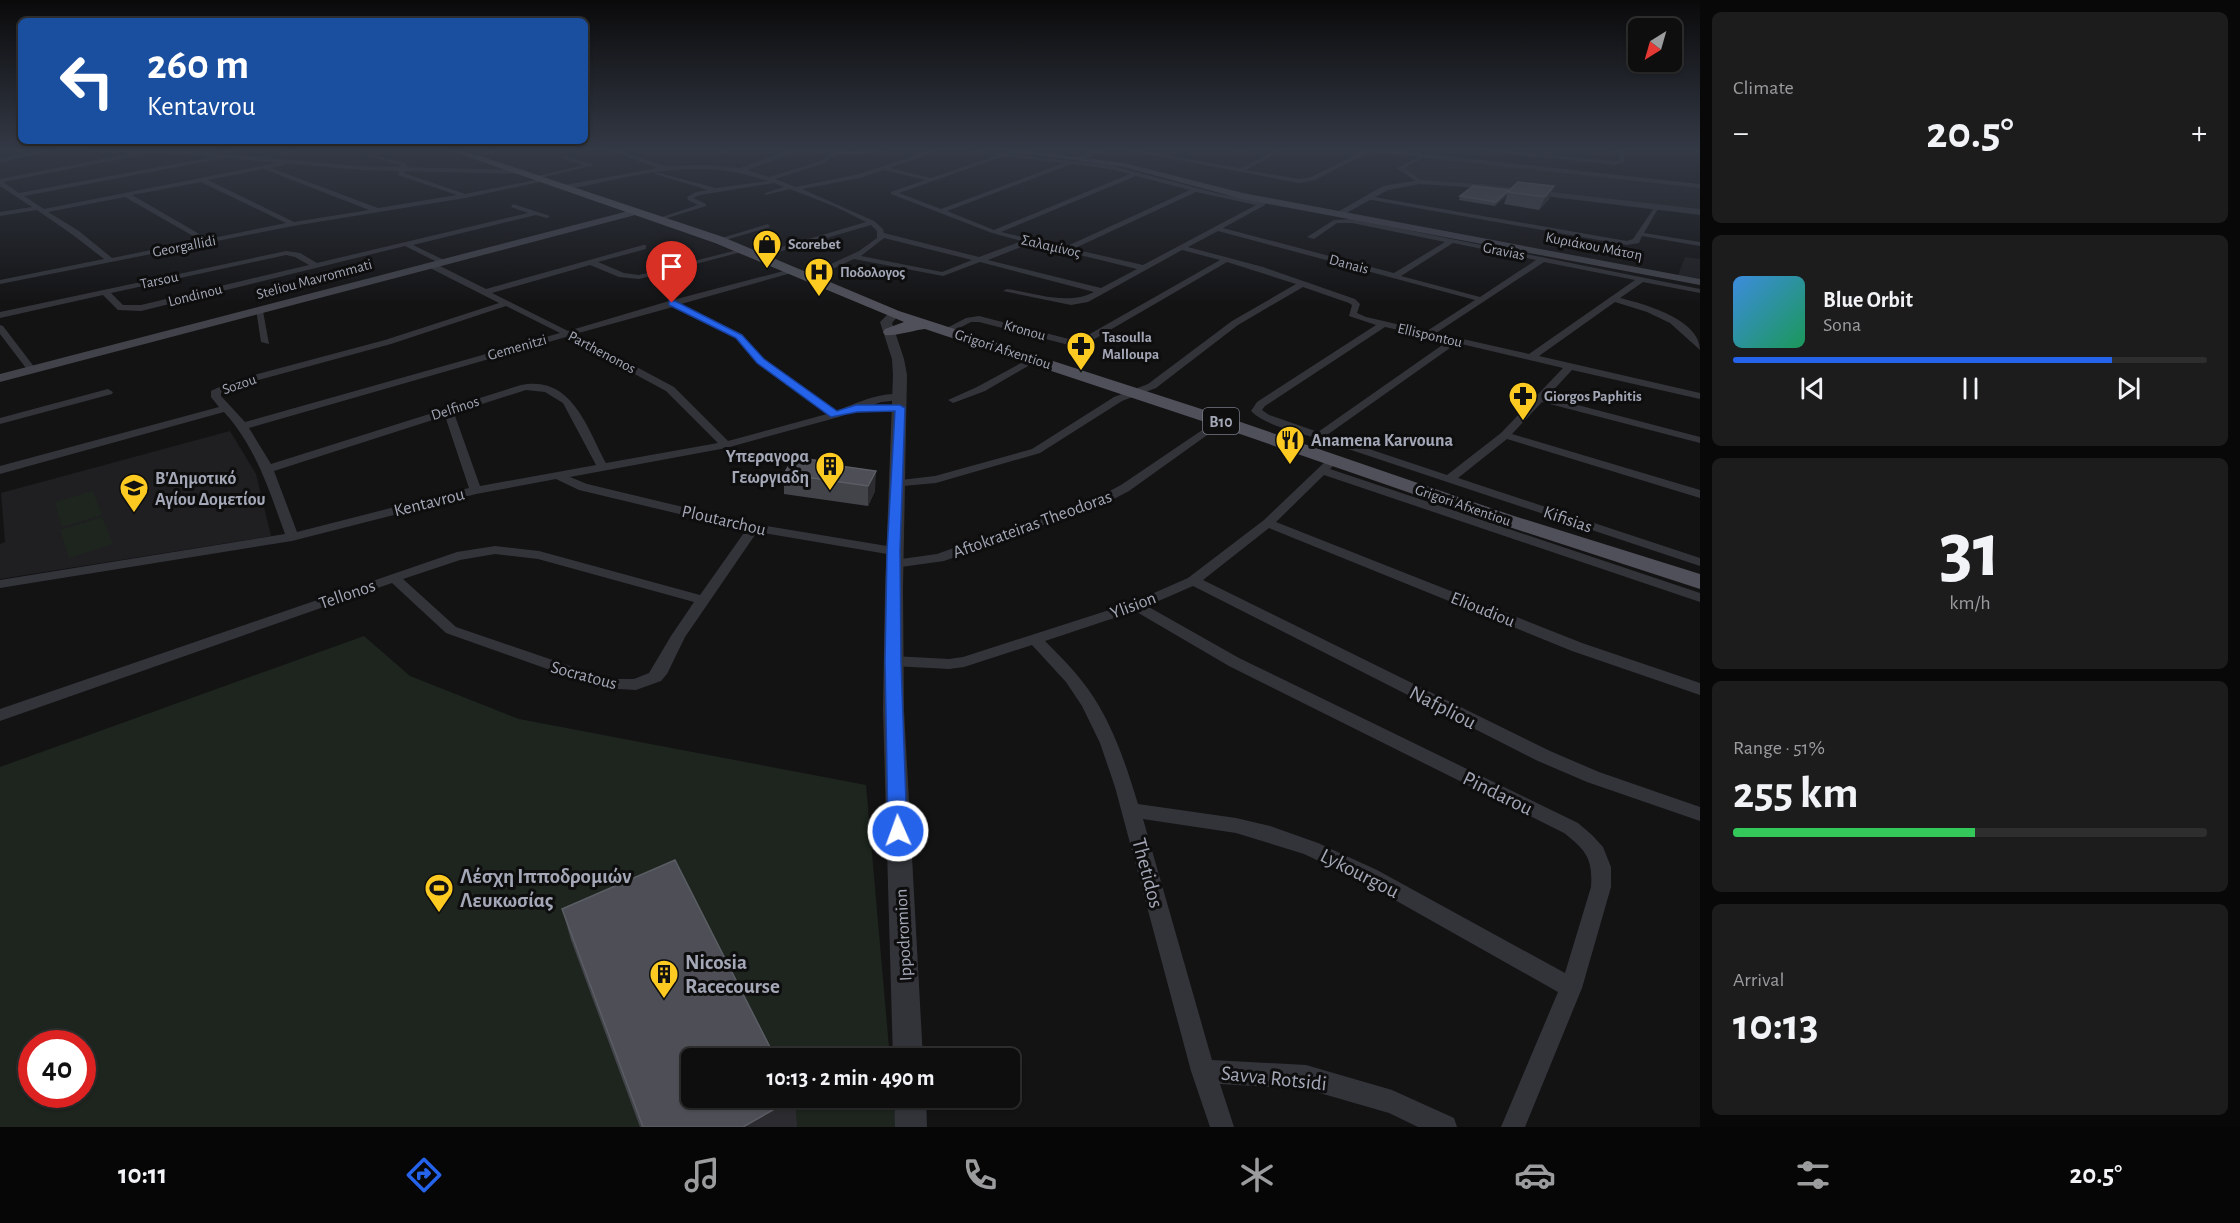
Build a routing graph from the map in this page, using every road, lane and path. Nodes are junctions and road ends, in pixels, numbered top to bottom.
1 (27, 201) edge
2 (92, 201) edge
3 (137, 201) edge
4 (247, 201) edge
5 (351, 201) edge
6 (438, 201) edge
7 (604, 201) edge
8 (694, 201) edge
9 (824, 201) edge
10 (911, 201) edge
11 (969, 201) edge
12 (1071, 201) edge
13 (1170, 201) edge
14 (1258, 201) edge
15 (1261, 201) edge
16 (1363, 201) edge
17 (1383, 201) edge
18 (1602, 201) edge
19 (1266, 202) junction
20 (513, 206) dead end
21 (1656, 207) junction
22 (40, 209) junction
23 (378, 211) junction
24 (636, 212) junction
25 (939, 212) junction
26 (1700, 212) edge
27 (535, 213) junction
28 (0, 214) edge
29 (1338, 214) junction
30 (547, 216) dead end
31 (659, 219) junction
32 (872, 222) junction
33 (293, 225) junction
34 (768, 226) dead end
35 (1218, 229) junction
36 (1412, 230) junction
37 (994, 232) junction
38 (1640, 234) junction
39 (882, 235) junction
40 (1311, 237) dead end
41 (719, 240) junction
42 (1452, 240) junction
43 (207, 241) junction
44 (1029, 241) junction
45 (406, 244) junction
46 (1700, 244) edge
47 (281, 247) dead end
48 (643, 247) dead end
49 (1182, 248) junction
50 (1066, 249) junction
51 (289, 253) junction
52 (753, 253) junction
53 (853, 257) junction
54 (1543, 259) junction
55 (110, 260) junction
56 (982, 260) junction
57 (1226, 260) junction
58 (593, 263) junction
59 (436, 264) junction
60 (316, 266) junction
61 (1144, 268) junction
62 (792, 270) junction
63 (1395, 276) junction
64 (808, 278) junction
65 (1642, 279) junction
66 (0, 282) edge
67 (1700, 282) edge
68 (1302, 284) junction
69 (1007, 291) dead end
70 (1102, 291) junction
71 (1700, 291) edge
72 (105, 292) junction
73 (486, 292) junction
74 (1480, 299) junction
75 (1613, 299) junction
76 (506, 303) junction
77 (672, 303) junction
78 (259, 311) junction
79 (0, 315) edge
80 (892, 323) junction
81 (1383, 324) junction
82 (0, 328) edge
83 (940, 329) junction
84 (566, 333) junction
85 (1429, 334) junction
86 (1456, 340) junction
87 (266, 342) dead end
88 (11, 343) junction
89 (0, 345) edge
90 (1700, 346) edge
91 (1530, 358) junction
92 (1035, 359) junction
93 (1569, 367) junction
94 (32, 370) junction
95 (0, 378) edge
96 (108, 392) dead end
97 (1137, 393) junction
98 (1700, 396) edge
99 (1540, 398) junction
100 (953, 400) dead end
101 (900, 403) junction
102 (226, 408) junction
103 (448, 410) junction
104 (835, 415) junction
105 (0, 421) edge
106 (1220, 421) junction
107 (243, 426) junction
108 (1505, 435) junction
109 (1319, 436) junction
110 (1700, 440) edge
111 (726, 445) junction
112 (1380, 456) junction
113 (1328, 465) junction
114 (603, 468) junction
115 (268, 469) junction
116 (0, 470) edge
117 (1364, 471) junction
118 (559, 476) junction
119 (1449, 479) junction
120 (896, 484) junction
121 (476, 490) junction
122 (1700, 494) edge
123 (1268, 523) junction
124 (754, 528) junction
125 (292, 537) junction
126 (1671, 553) junction
127 (894, 557) junction
128 (1700, 562) edge
129 (1664, 571) junction
130 (394, 578) junction
131 (1193, 581) junction
132 (1700, 582) edge
133 (0, 588) edge
134 (1700, 598) edge
135 (702, 600) junction
136 (1136, 606) junction
137 (1035, 638) junction
138 (893, 661) junction
139 (1700, 689) edge
140 (0, 715) edge
141 (1131, 811) junction
142 (1700, 814) edge
143 (1571, 988) junction
144 (907, 1048) edge
145 (1203, 1071) junction
146 (910, 1108) edge
147 (911, 1127) edge
148 (1222, 1127) edge
149 (1445, 1127) edge
150 (1513, 1127) edge

1 - 22 street
2 - 22 street
3 - 43 street
4 - 33 street
5 - 23 street
6 - 23 street, Georgallidi
7 - 24 main road, Grigori Afxentiou / B10
8 - 31 street
9 - 32 street
10 - 25 street, Σαλαμίνος
11 - 25 street
12 - 37 street
13 - 50 street
14 - 19 street
15 - 19 main road, Κυριάκου Μάτση
16 - 29 street
17 - 38 street
18 - 21 street
19 - 29 main road, Κυριάκου Μάτση
19 - 35 street
20 - 27 street
21 - 26 street
21 - 38 street
22 - 28 street
22 - 55 street
23 - 33 street, Georgallidi
24 - 31 main road, Grigori Afxentiou / B10
24 - 59 main road, Steliou Mavrommati
25 - 37 street, Σαλαμίνος
27 - 30 street
27 - 45 street, Londinou
29 - 36 main road, Κυριάκου Μάτση
31 - 41 main road, Grigori Afxentiou / B10
32 - 39 street
32 - 52 street
33 - 43 street, Georgallidi
34 - 41 street
35 - 49 street
35 - 63 street, Danais
36 - 40 street, Gravias
36 - 42 street, Gravias
36 - 67 main road, Κυριάκου Μάτση
37 - 44 street, Σαλαμίνος
38 - 46 street
39 - 53 street
39 - 56 street
41 - 52 main road, Grigori Afxentiou / B10
42 - 54 street, Gravias
42 - 63 street
43 - 55 street, Georgallidi
44 - 50 street, Σαλαμίνος
44 - 56 street
45 - 59 street, Parthenonos
45 - 60 street, Londinou
47 - 51 street
48 - 58 street
49 - 57 street, Ellispontou
49 - 61 street
50 - 61 street, Σαλαμίνος
51 - 60 street
51 - 72 street, Tarsou
52 - 58 street
52 - 62 main road, Grigori Afxentiou / B10
53 - 56 street
53 - 64 street
54 - 65 street, Gravias
54 - 74 street
55 - 66 street, Georgallidi
56 - 70 street
57 - 68 street, Ellispontou
57 - 83 street, Kronou
58 - 73 street
59 - 73 street, Parthenonos
59 - 78 main road, Steliou Mavrommati
60 - 72 street, Londinou
61 - 70 street
62 - 64 main road, Grigori Afxentiou / B10
62 - 77 street, Gemenitzi
63 - 74 street, Danais
64 - 80 main road, Grigori Afxentiou / B10
65 - 71 street, Gravias
65 - 75 street
68 - 81 street, Ellispontou
68 - 97 street
69 - 70 street
72 - 79 street, Tarsou
73 - 76 street, Parthenonos
74 - 85 street
75 - 90 street
75 - 91 street
76 - 84 street, Parthenonos
76 - 102 street, Sozou
77 - 84 street, Gemenitzi
77 - 104 street
78 - 87 street
78 - 94 main road, Steliou Mavrommati
80 - 83 main road, Grigori Afxentiou / B10
80 - 101 street, Ippodromion
81 - 85 street, Ellispontou
81 - 109 street, Kifisias
82 - 88 street
83 - 92 main road, Grigori Afxentiou / B10
84 - 107 street, Gemenitzi
84 - 111 street, Parthenonos
85 - 86 street, Ellispontou
86 - 91 street, Ellispontou
86 - 109 street
88 - 89 street
88 - 94 street
91 - 93 street, Ellispontou
92 - 97 main road, Grigori Afxentiou / B10
92 - 100 street
93 - 98 street, Ellispontou
93 - 99 street
94 - 95 main road, Steliou Mavrommati
96 - 105 street
97 - 106 main road, Grigori Afxentiou / B10
97 - 120 street
99 - 108 street
99 - 110 street
101 - 104 street, Kentavrou
101 - 120 street, Ippodromion
102 - 107 street
102 - 116 street, Sozou
103 - 114 street, Delfinos
103 - 115 street, Delfinos
103 - 121 street
104 - 111 street, Kentavrou
106 - 113 main road, Grigori Afxentiou / B10
106 - 127 street, Aftokrateiras Theodoras
107 - 115 street
108 - 119 street
108 - 122 street
109 - 112 street, Kifisias
111 - 114 street, Kentavrou
112 - 117 street
112 - 119 street, Kifisias
113 - 117 main road, Grigori Afxentiou / B10
113 - 123 street, Ylision
113 - 134 street, Grigori Afxentiou
114 - 118 street, Kentavrou
115 - 125 street
117 - 129 main road, Grigori Afxentiou / B10
118 - 121 street, Kentavrou
118 - 124 street, Ploutarchou
119 - 126 street, Kifisias
120 - 127 street, Ippodromion
121 - 125 street, Kentavrou
123 - 131 street, Ylision
123 - 139 street, Elioudiou
124 - 127 street, Ploutarchou
124 - 135 street, Socratous
125 - 133 street, Kentavrou
126 - 128 street, Kifisias
126 - 129 street
127 - 138 street, Ippodromion
129 - 132 main road, Grigori Afxentiou / B10
130 - 135 street, Tellonos
130 - 135 street, Socratous
130 - 140 street, Tellonos
131 - 136 street, Ylision
131 - 142 street, Nafpliou
136 - 137 street, Ylision
136 - 143 street, Pindarou
137 - 138 street, Ylision
137 - 141 street, Thetidos
138 - 144 street, Ippodromion
141 - 143 street, Lykourgou
141 - 145 street, Thetidos
143 - 150 street, Pindarou
145 - 148 street, Thetidos
145 - 149 street, Savva Rotsidi
146 - 147 street

